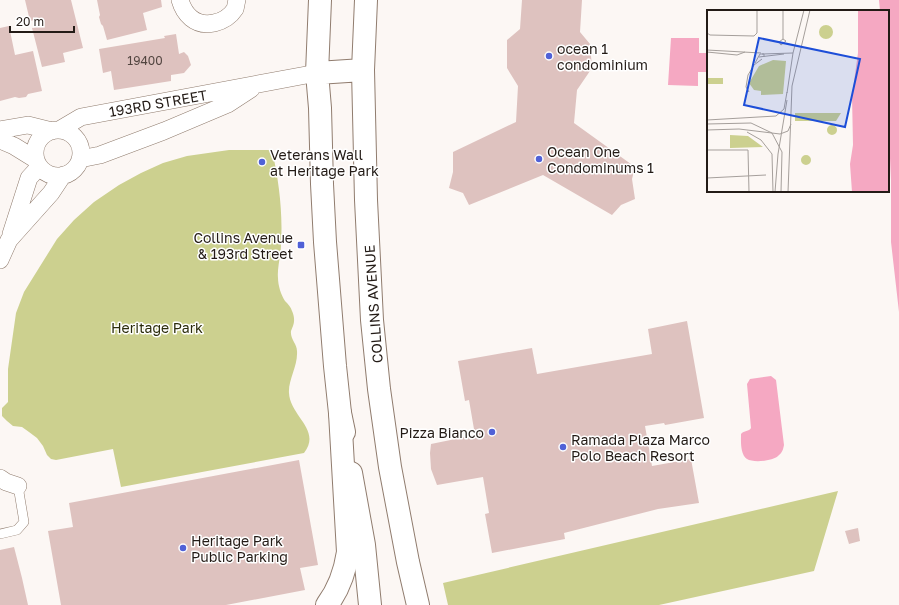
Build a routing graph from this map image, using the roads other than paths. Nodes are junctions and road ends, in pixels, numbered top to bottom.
1 (180, 0) edge
2 (237, 0) edge
3 (320, 0) edge
4 (366, 0) edge
5 (363, 70) junction
6 (317, 73) junction
7 (260, 84) junction
8 (0, 130) edge
9 (55, 131) junction
10 (0, 140) edge
11 (80, 159) junction
12 (37, 163) junction
13 (63, 175) junction
14 (9, 240) junction
15 (0, 260) edge
16 (340, 413) junction
17 (0, 478) edge
18 (18, 486) joint
19 (0, 534) edge
20 (327, 605) edge
21 (370, 605) edge
22 (418, 605) edge

1 - 2 street
3 - 6 main road
4 - 5 main road, COLLINS AVENUE
5 - 6 main road
5 - 22 main road, COLLINS AVENUE
6 - 7 street, 193RD STREET
6 - 16 main road
7 - 9 street, 193RD STREET
7 - 11 street, 193RD STREET
8 - 9 street
9 - 11 street
9 - 12 street, 193RD STREET
10 - 12 street
11 - 13 street
12 - 13 street
12 - 14 street, 193RD STREET
13 - 14 street
14 - 15 street
16 - 20 main road
16 - 21 main road
17 - 18 street
18 - 19 lane

